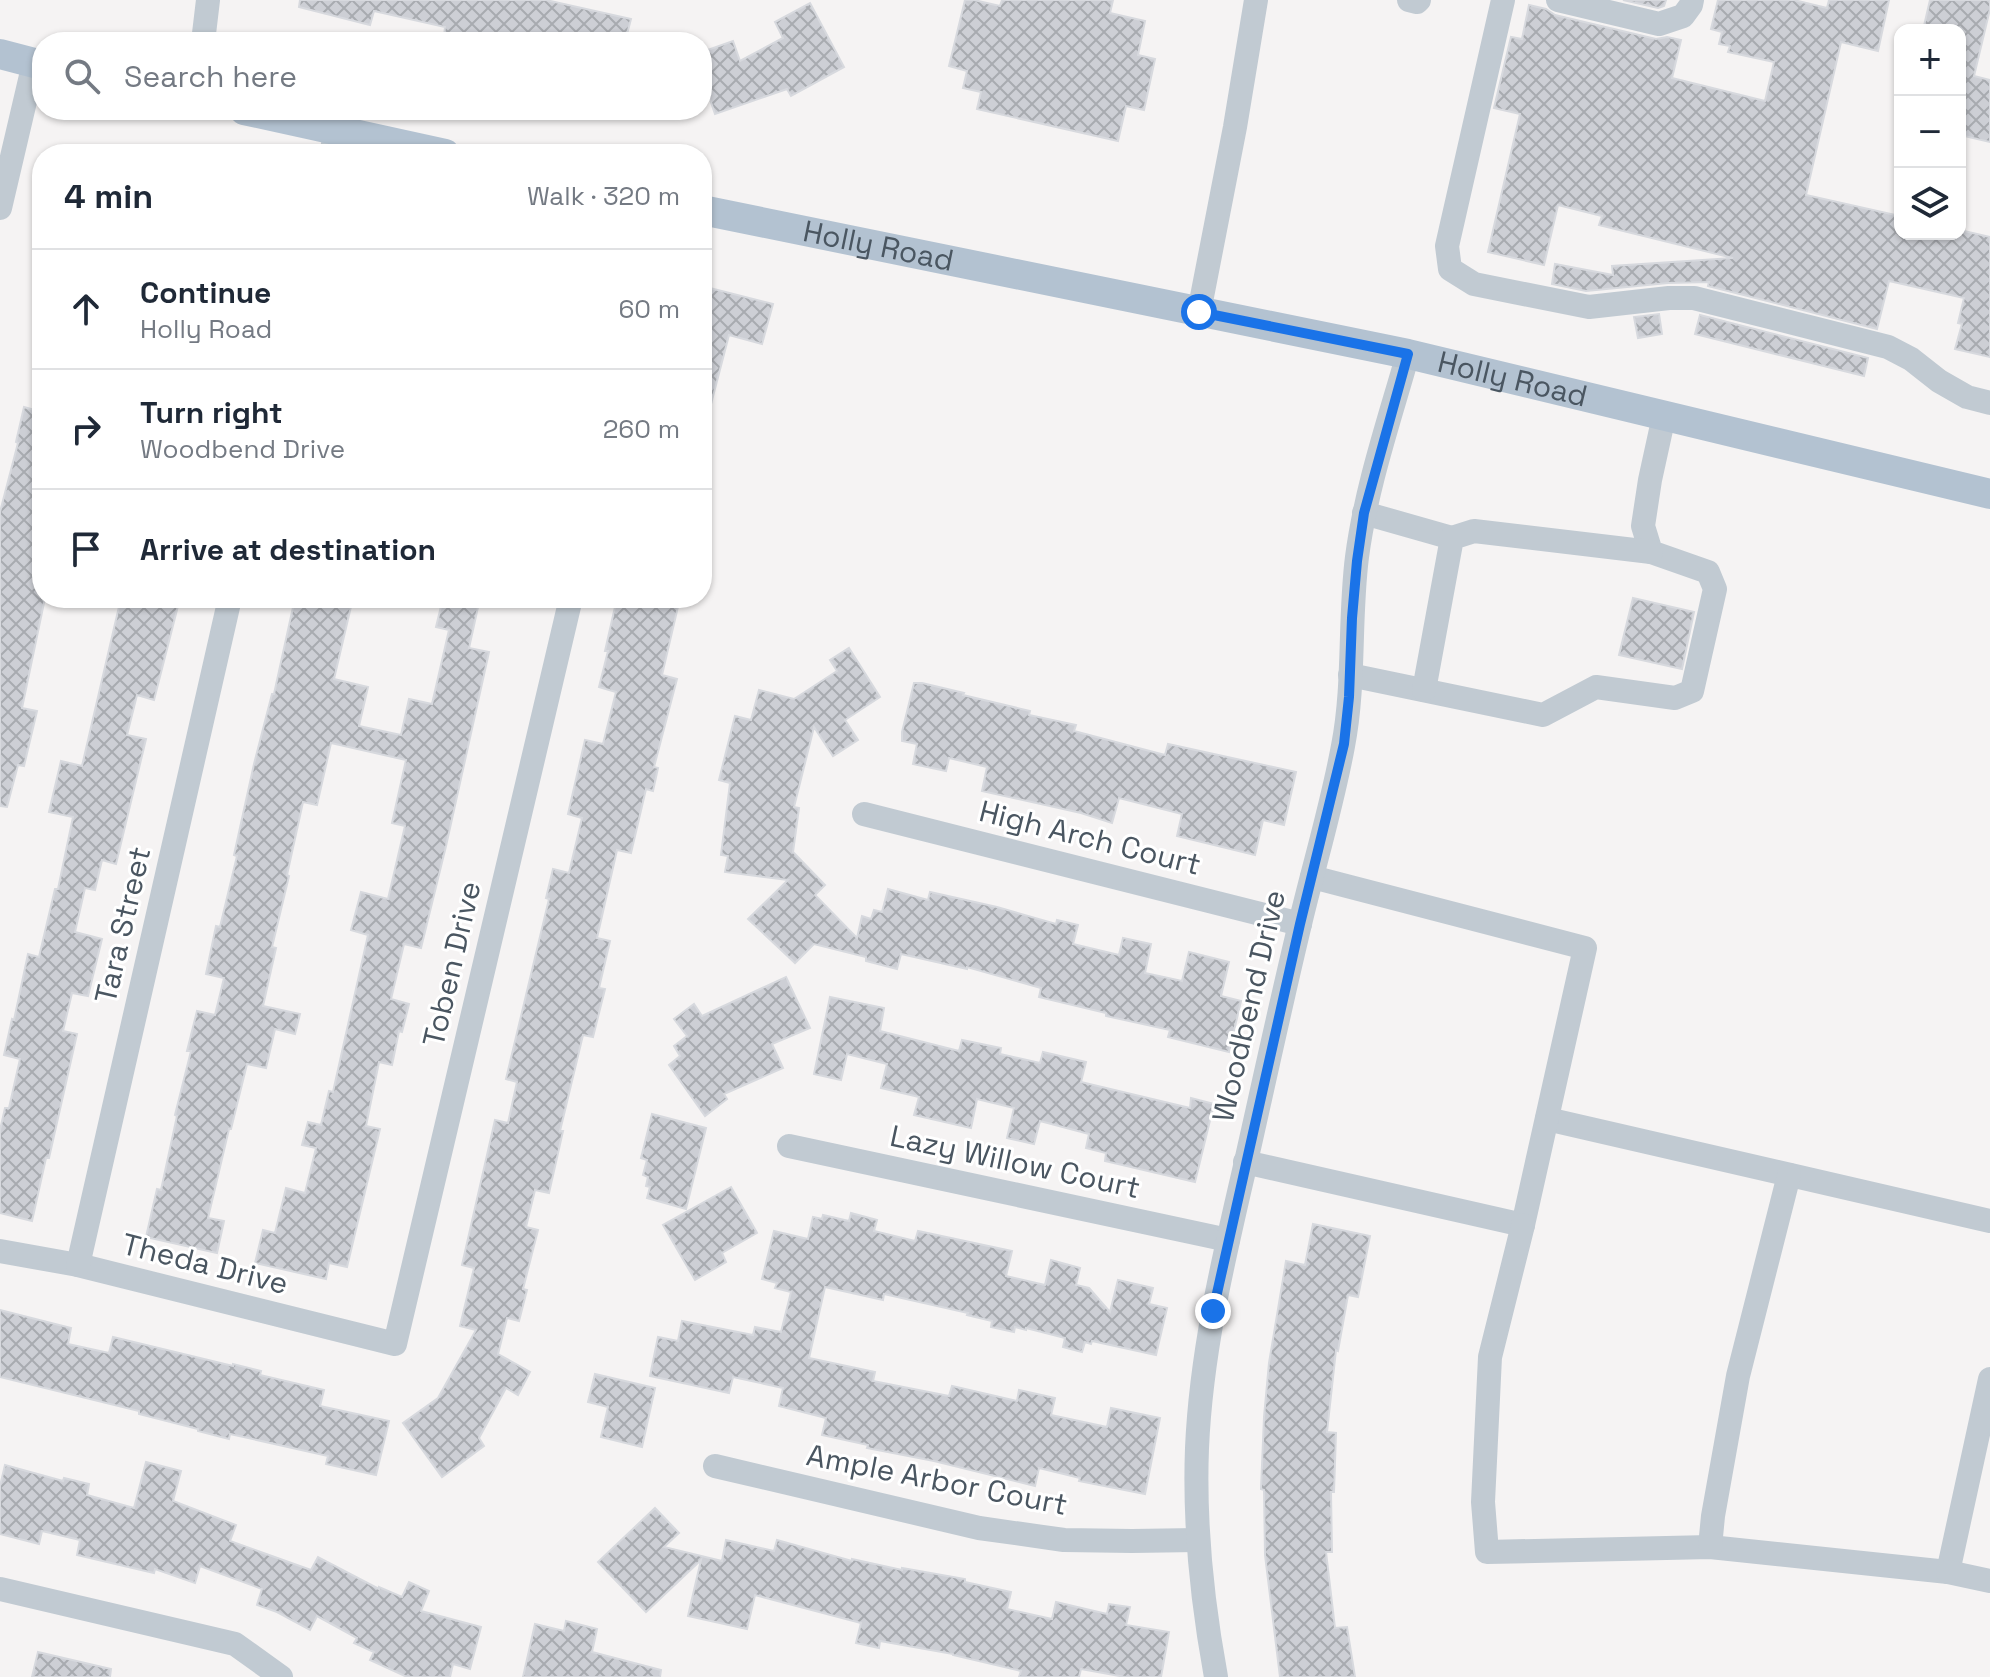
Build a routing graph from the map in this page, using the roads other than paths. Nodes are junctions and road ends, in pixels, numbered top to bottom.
1 (208, 0) edge
2 (1256, 0) edge
3 (1409, 0) edge
4 (1419, 0) edge
5 (1503, 0) edge
6 (1558, 0) edge
7 (1692, 0) edge
8 (204, 32) edge
9 (0, 54) edge
10 (32, 62) edge
11 (32, 87) edge
12 (272, 120) edge
13 (334, 142) edge
14 (0, 208) edge
15 (712, 212) edge
16 (1199, 312) junction
17 (1408, 354) junction
18 (1990, 403) edge
19 (1664, 416) junction
20 (1990, 494) edge
21 (1364, 513) junction
22 (1452, 538) junction
23 (1651, 552) junction
24 (228, 608) edge
25 (569, 608) edge
26 (1350, 675) junction
27 (1424, 690) junction
28 (864, 814) dead end
29 (1312, 877) junction
30 (1300, 924) junction
31 (1547, 1119) junction
32 (789, 1146) dead end
33 (1245, 1162) junction
34 (1789, 1175) junction
35 (1990, 1221) edge
36 (1523, 1225) junction
37 (1228, 1240) junction
38 (0, 1251) edge
39 (78, 1265) junction
40 (395, 1344) joint
41 (1990, 1379) edge
42 (715, 1466) dead end
43 (1197, 1540) junction
44 (1710, 1547) junction
45 (1948, 1572) junction
46 (1990, 1581) edge
47 (0, 1589) edge
48 (281, 1677) edge
49 (1216, 1677) edge

1 - 8 street
2 - 16 street
3 - 4 street
5 - 18 street
6 - 7 street
9 - 10 main road
11 - 14 street
12 - 13 main road
15 - 16 main road, Holly Road
16 - 17 main road, Holly Road
17 - 19 main road, Holly Road
17 - 21 street, Woodbend Drive
19 - 20 main road, Holly Road
19 - 23 street
21 - 22 street
21 - 26 street, Woodbend Drive
22 - 23 street
22 - 27 street
23 - 27 street
24 - 39 street, Tara Street
25 - 40 street, Toben Drive
26 - 27 street
26 - 29 street, Woodbend Drive
28 - 30 street, High Arch Court
29 - 30 street, Woodbend Drive
29 - 31 street
30 - 33 street, Woodbend Drive
31 - 34 street
31 - 36 street
32 - 37 street, Lazy Willow Court
33 - 36 street
33 - 37 street, Woodbend Drive
34 - 35 street
34 - 44 street
36 - 44 street
37 - 43 street, Woodbend Drive
38 - 39 street, Theda Drive
39 - 40 street, Theda Drive
41 - 45 street
42 - 43 street, Ample Arbor Court
43 - 49 street, Woodbend Drive
44 - 45 street
45 - 46 street
47 - 48 street

